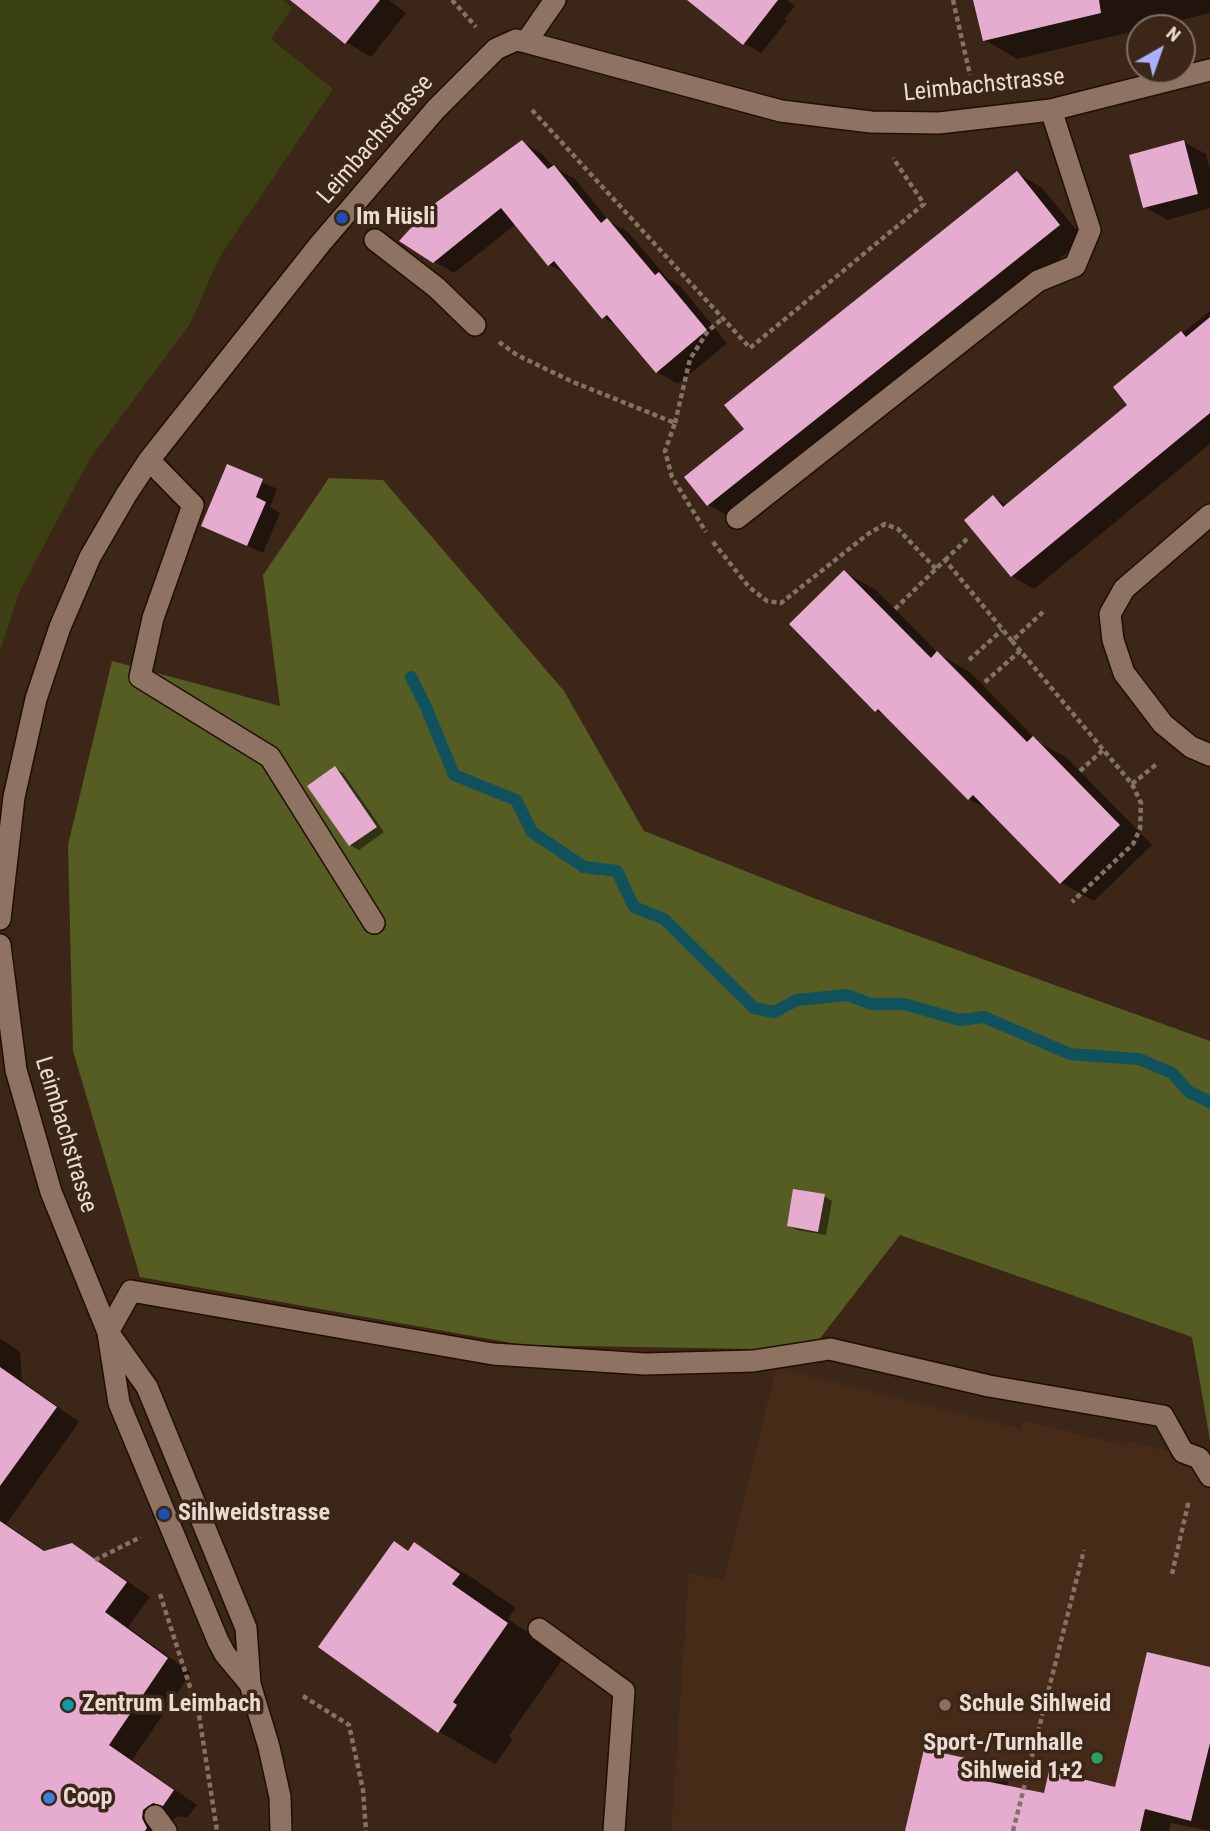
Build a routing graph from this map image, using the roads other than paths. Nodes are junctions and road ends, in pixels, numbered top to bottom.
1 (555, 0) edge
2 (526, 42) junction
3 (1210, 70) edge
4 (1051, 110) junction
5 (375, 240) dead end
6 (475, 326) road end
7 (149, 460) junction
8 (1210, 515) edge
9 (737, 518) dead end
10 (1210, 755) edge
11 (7, 796) edge
12 (0, 919) edge
13 (374, 923) dead end
14 (0, 945) edge
15 (8, 1074) edge
16 (108, 1332) junction
17 (1205, 1467) edge
18 (539, 1629) dead end
19 (250, 1684) junction
20 (281, 1831) edge
21 (614, 1831) edge

1 - 2 street
2 - 4 street, Leimbachstrasse
2 - 7 street, Leimbachstrasse
3 - 4 street, Leimbachstrasse
4 - 9 street
5 - 6 street
7 - 11 street, Leimbachstrasse
7 - 13 street
8 - 10 street
11 - 12 street, Leimbachstrasse
14 - 15 street, Leimbachstrasse
15 - 16 street, Leimbachstrasse
16 - 17 street
16 - 19 street, Leimbachstrasse
16 - 19 street, Leimbachstrasse
18 - 21 street
19 - 20 street, Leimbachstrasse

